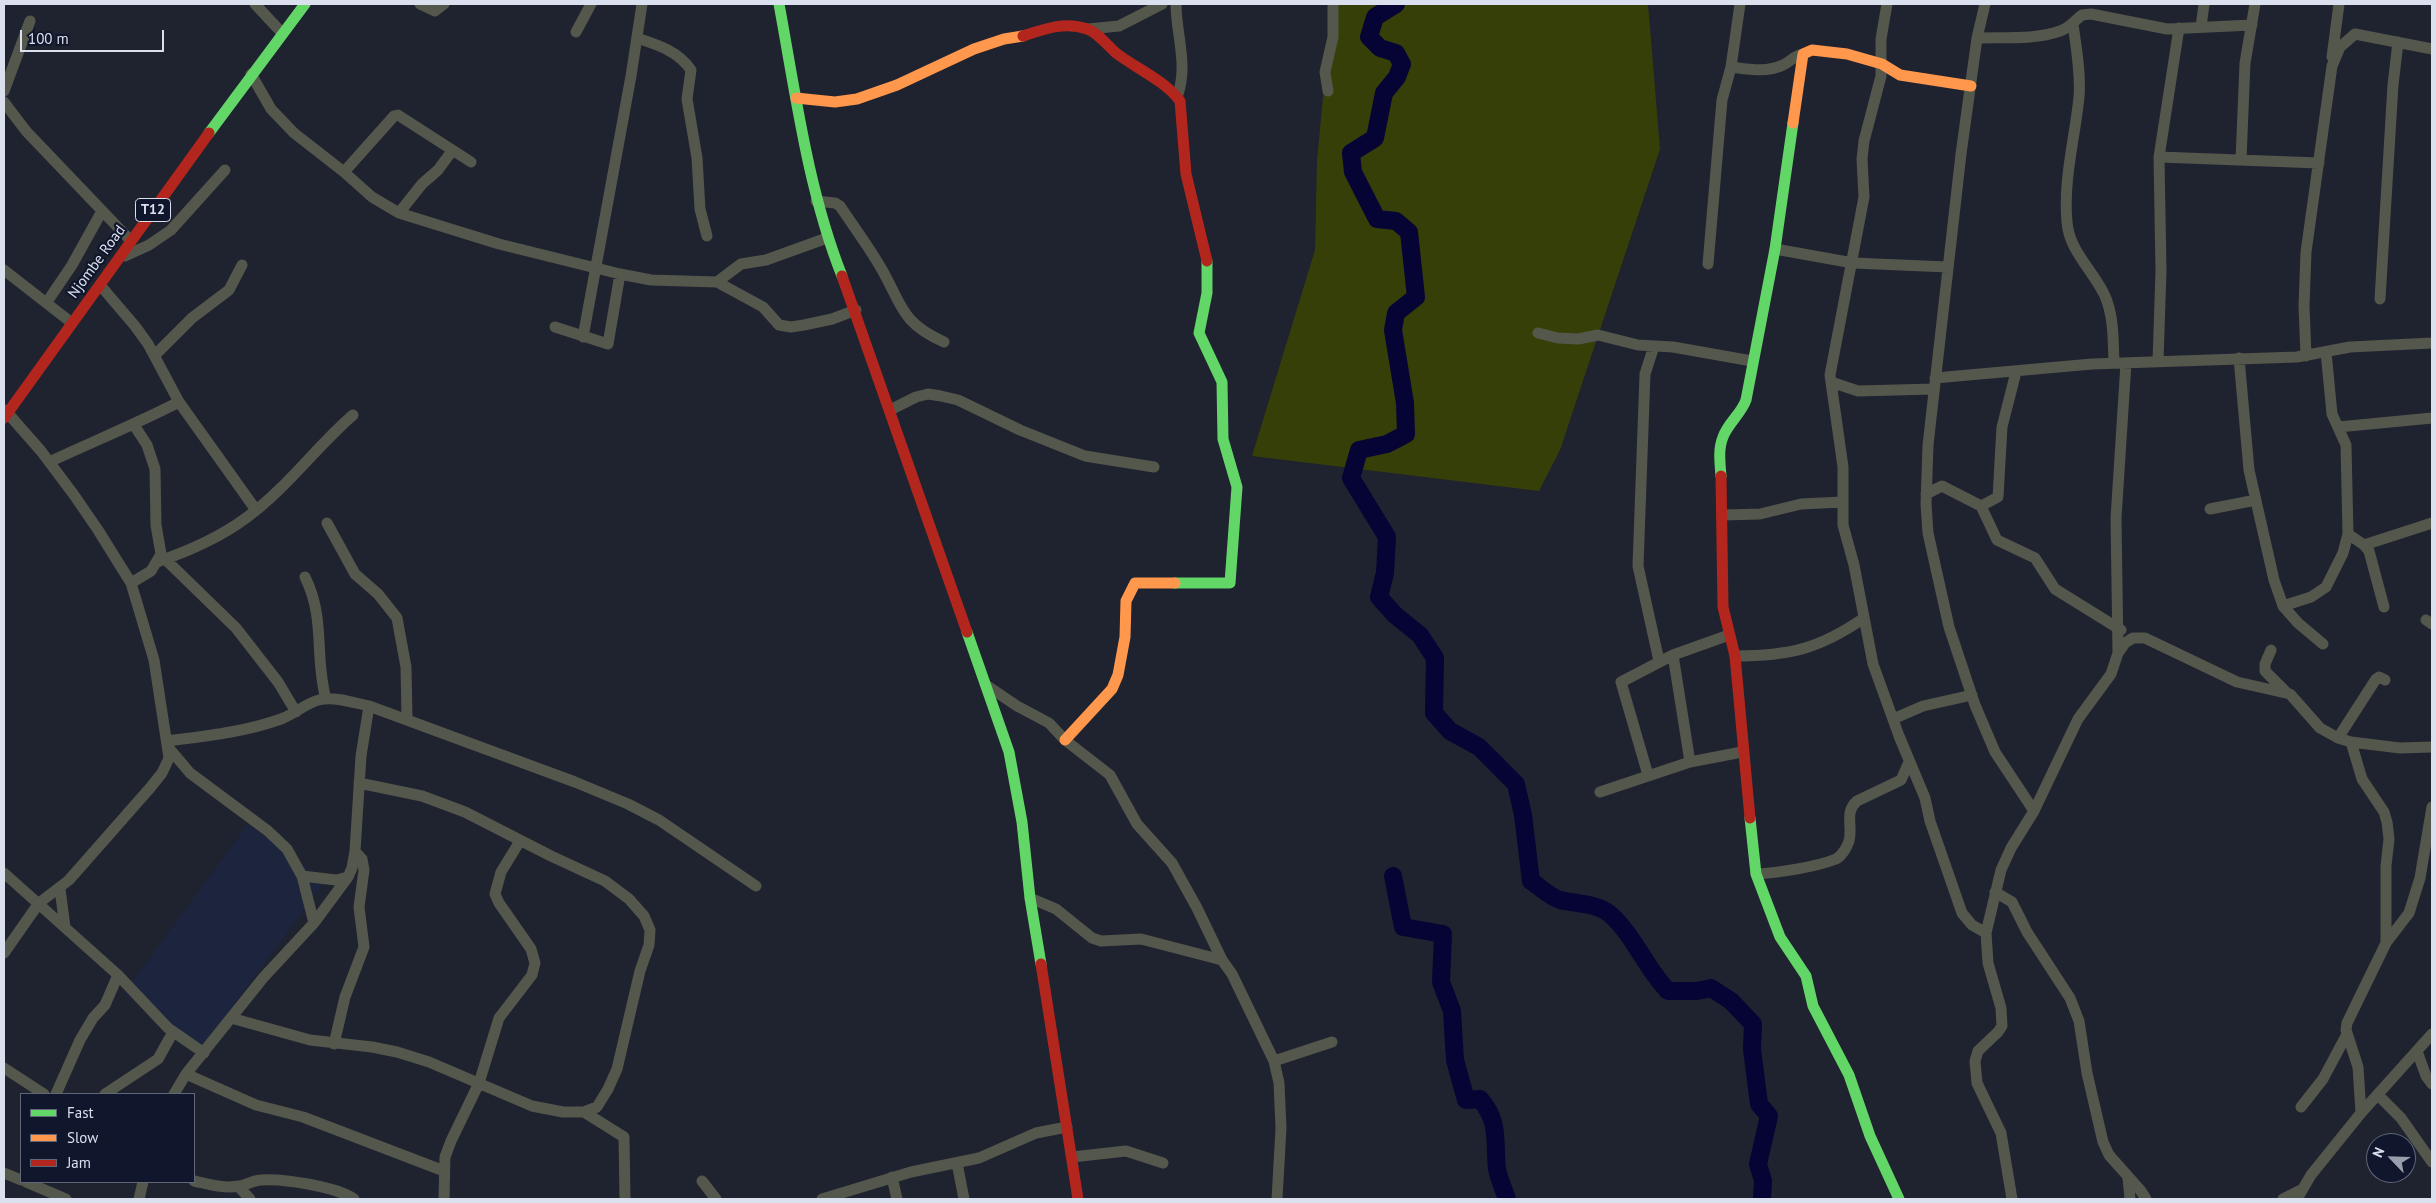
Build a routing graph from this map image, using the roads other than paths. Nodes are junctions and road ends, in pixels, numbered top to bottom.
1 (255, 4) edge
2 (305, 4) edge
3 (420, 4) edge
4 (444, 4) edge
5 (591, 4) edge
6 (642, 4) edge
7 (779, 4) edge
8 (1162, 4) edge
9 (1176, 4) edge
10 (1333, 4) edge
11 (1740, 4) edge
12 (1887, 4) edge
13 (1985, 4) edge
14 (2204, 4) edge
15 (2255, 4) edge
16 (2339, 4) edge
17 (30, 21) dead end
18 (2073, 24) junction
19 (2252, 25) junction
20 (2201, 27) junction
21 (2179, 28) junction
22 (1088, 29) junction
23 (576, 32) dead end
24 (282, 33) junction
25 (637, 38) junction
26 (1977, 38) junction
27 (2398, 42) junction
28 (2432, 49) edge
29 (1803, 54) junction
30 (1882, 64) junction
31 (2332, 66) junction
32 (1731, 67) junction
33 (251, 74) junction
34 (1971, 86) junction
35 (4, 90) edge
36 (1328, 91) dead end
37 (1177, 96) junction
38 (796, 98) junction
39 (4, 102) edge
40 (452, 151) junction
41 (2159, 157) junction
42 (2241, 160) junction
43 (471, 162) dead end
44 (2319, 164) junction
45 (225, 170) dead end
46 (344, 172) junction
47 (816, 200) junction
48 (102, 211) junction
49 (400, 213) junction
50 (707, 236) dead end
51 (827, 238) junction
52 (131, 242) junction
53 (1775, 249) junction
54 (118, 259) junction
55 (1853, 263) junction
56 (1708, 264) dead end
57 (242, 265) dead end
58 (1948, 267) junction
59 (596, 268) junction
60 (4, 270) edge
61 (620, 274) junction
62 (717, 282) junction
63 (100, 285) junction
64 (2380, 300) dead end
65 (47, 302) junction
66 (856, 310) junction
67 (72, 323) junction
68 (555, 328) dead end
69 (1538, 333) dead end
70 (582, 337) junction
71 (944, 342) dead end
72 (2432, 343) edge
73 (1654, 346) junction
74 (2326, 352) junction
75 (154, 355) junction
76 (2306, 356) junction
77 (2240, 358) junction
78 (1752, 361) junction
79 (2158, 361) junction
80 (2114, 363) junction
81 (2126, 363) junction
82 (2016, 372) junction
83 (1831, 382) junction
84 (1935, 384) junction
85 (179, 402) junction
86 (890, 410) junction
87 (5, 413) edge
88 (353, 415) dead end
89 (2432, 418) edge
90 (134, 425) junction
91 (2338, 427) junction
92 (49, 462) junction
93 (1154, 467) dead end
94 (1926, 494) junction
95 (2256, 500) junction
96 (1843, 502) junction
97 (1981, 506) junction
98 (2210, 509) dead end
99 (256, 510) junction
100 (1724, 515) junction
101 (327, 523) dead end
102 (2432, 523) edge
103 (2348, 534) junction
104 (2364, 545) junction
105 (161, 561) junction
106 (305, 577) dead end
107 (131, 583) junction
108 (2284, 606) junction
109 (2384, 607) dead end
110 (1864, 618) junction
111 (2117, 627) junction
112 (1729, 635) junction
113 (2133, 638) junction
114 (2323, 644) dead end
115 (2271, 650) dead end
116 (2118, 653) junction
117 (1673, 655) junction
118 (1735, 656) junction
119 (1659, 661) junction
120 (2386, 680) dead end
121 (986, 685) junction
122 (2286, 692) junction
123 (1972, 695) junction
124 (326, 700) junction
125 (369, 706) junction
126 (296, 712) junction
127 (407, 718) junction
128 (1893, 719) junction
129 (2338, 738) junction
130 (1065, 740) junction
131 (2351, 742) junction
132 (168, 744) junction
133 (2432, 747) edge
134 (1742, 752) junction
135 (1690, 762) junction
136 (1909, 762) junction
137 (1648, 776) junction
138 (359, 783) junction
139 (1600, 792) dead end
140 (2432, 810) edge
141 (2034, 811) junction
142 (520, 841) junction
143 (354, 851) junction
144 (4, 873) edge
145 (1756, 874) junction
146 (302, 876) junction
147 (348, 877) junction
148 (756, 886) dead end
149 (60, 889) junction
150 (1995, 892) junction
151 (1030, 898) junction
152 (39, 903) junction
153 (314, 923) junction
154 (65, 927) junction
155 (1986, 933) junction
156 (2386, 943) junction
157 (4, 953) edge
158 (1222, 960) junction
159 (118, 974) junction
160 (231, 1018) junction
161 (173, 1032) junction
162 (2347, 1034) junction
163 (2432, 1034) edge
164 (1332, 1042) dead end
165 (334, 1044) junction
166 (2417, 1051) junction
167 (204, 1053) junction
168 (1274, 1061) junction
169 (4, 1068) edge
170 (186, 1074) junction
171 (478, 1083) junction
172 (2432, 1084) edge
173 (42, 1093) edge
174 (56, 1093) edge
175 (107, 1093) edge
176 (175, 1093) edge
177 (2378, 1095) junction
178 (2302, 1107) dead end
179 (584, 1112) junction
180 (2361, 1113) junction
181 (1067, 1126) junction
182 (1072, 1157) junction
183 (2432, 1162) edge
184 (957, 1163) junction
185 (1163, 1163) dead end
186 (444, 1171) junction
187 (4, 1173) edge
188 (892, 1177) junction
189 (2128, 1178) junction
190 (20, 1180) edge
191 (195, 1181) edge
192 (702, 1181) dead end
193 (28, 1183) edge
194 (144, 1183) edge
195 (239, 1187) junction
196 (2299, 1195) edge
197 (66, 1199) edge
198 (139, 1199) edge
199 (250, 1199) edge
200 (354, 1199) edge
201 (444, 1199) edge
202 (625, 1199) edge
203 (716, 1199) edge
204 (822, 1199) edge
205 (897, 1199) edge
206 (964, 1199) edge
207 (1078, 1199) edge
208 (1277, 1199) edge
209 (1899, 1199) edge
210 (2012, 1199) edge
211 (2130, 1199) edge
212 (2146, 1199) edge
213 (2283, 1199) edge

1 - 24 street
2 - 24 main road, Njombe Road / T12
3 - 4 street
5 - 23 street
6 - 25 street
7 - 38 main road
8 - 22 street
9 - 37 street
10 - 36 street
11 - 32 street
12 - 30 street
13 - 26 street
14 - 20 street
15 - 19 street
16 - 31 street
17 - 35 street
18 - 21 street
18 - 26 street
18 - 80 street
19 - 20 street
19 - 42 street
20 - 21 street
21 - 41 street
22 - 37 main road
22 - 38 main road
24 - 33 main road, Njombe Road / T12
25 - 50 street
25 - 59 street
26 - 34 street
27 - 28 street
27 - 31 street
27 - 64 street
29 - 30 main road
29 - 32 street
29 - 53 main road
30 - 34 main road
30 - 55 street
31 - 44 street
32 - 56 street
33 - 46 street
33 - 52 main road, Njombe Road / T12
34 - 58 street
37 - 130 main road
38 - 47 main road
39 - 48 street
40 - 43 street
40 - 46 street
40 - 49 street
41 - 42 street
41 - 79 street
42 - 44 street
44 - 76 street
45 - 54 street
46 - 49 street
47 - 51 main road
47 - 71 street
48 - 52 street
48 - 65 street
49 - 59 street
51 - 62 street
51 - 66 main road
52 - 54 main road, Njombe Road / T12
53 - 55 street
53 - 78 main road
54 - 63 main road, Njombe Road / T12
55 - 58 street
55 - 83 street
57 - 75 street
58 - 84 street
59 - 61 street
59 - 70 street
60 - 65 street
61 - 62 street
61 - 70 street
62 - 66 street
63 - 67 main road, Njombe Road / T12
63 - 75 street
65 - 67 street
66 - 86 main road
67 - 87 main road, Njombe Road / T12
68 - 70 street
69 - 73 street
72 - 74 street
73 - 78 street
73 - 119 street
74 - 76 street
74 - 91 street
75 - 85 street
76 - 77 street
77 - 79 street
77 - 95 street
78 - 100 main road
79 - 81 street
80 - 81 street
80 - 82 street
81 - 111 street
82 - 84 street
82 - 97 street
83 - 84 street
83 - 96 street
84 - 94 street
85 - 90 street
85 - 99 street
86 - 93 street
86 - 121 main road
87 - 92 street
88 - 99 street
89 - 91 street
90 - 92 street
90 - 105 street
91 - 103 street
92 - 107 street
94 - 97 street
94 - 123 street
95 - 98 street
95 - 108 street
96 - 100 street
96 - 110 street
97 - 111 street
99 - 105 street
100 - 112 main road
101 - 127 street
102 - 104 street
103 - 104 street
103 - 108 street
104 - 109 street
105 - 107 street
105 - 126 street
106 - 124 street
107 - 132 street
108 - 114 street
110 - 118 street
110 - 128 street
111 - 113 street
111 - 116 street
112 - 117 street
112 - 118 main road
113 - 116 street
113 - 122 street
115 - 122 street
116 - 141 street
117 - 119 street
117 - 135 street
118 - 134 main road
119 - 137 street
120 - 129 street
121 - 130 street
121 - 151 main road
122 - 129 street
123 - 128 street
123 - 141 street
124 - 125 street
124 - 126 street
125 - 127 street
125 - 138 street
126 - 132 street
127 - 148 street
128 - 136 street
129 - 131 street
130 - 158 street
131 - 133 street
131 - 156 street
132 - 146 street
132 - 149 street
134 - 135 street
134 - 145 main road
135 - 137 street
136 - 145 street
136 - 155 street
137 - 139 street
138 - 142 street
138 - 143 street
140 - 156 street
141 - 150 street
142 - 171 street
142 - 179 street
143 - 147 street
143 - 165 street
144 - 152 street
145 - 209 main road
146 - 147 street
146 - 153 street
147 - 153 street
149 - 152 street
149 - 154 street
150 - 155 street
150 - 189 street
151 - 158 street
151 - 181 main road
152 - 154 street
152 - 157 street
153 - 160 street
154 - 159 street
155 - 210 street
156 - 162 street
158 - 168 street
159 - 161 street
159 - 174 street
160 - 165 street
160 - 167 street
161 - 167 street
161 - 175 street
162 - 178 street
162 - 180 street
163 - 166 street
164 - 168 street
165 - 171 street
166 - 172 street
166 - 177 street
167 - 170 street
168 - 208 street
169 - 173 street
170 - 176 street
170 - 186 street
171 - 179 street
171 - 186 street
177 - 180 street
177 - 183 street
179 - 202 street
180 - 196 street
181 - 182 main road
181 - 184 street
182 - 185 street
182 - 207 main road
184 - 188 street
184 - 206 street
186 - 201 street
187 - 190 street
188 - 204 street
188 - 205 street
189 - 211 street
189 - 212 street
191 - 195 street
192 - 203 street
193 - 197 street
194 - 198 street
195 - 199 street
195 - 200 street
196 - 213 street

